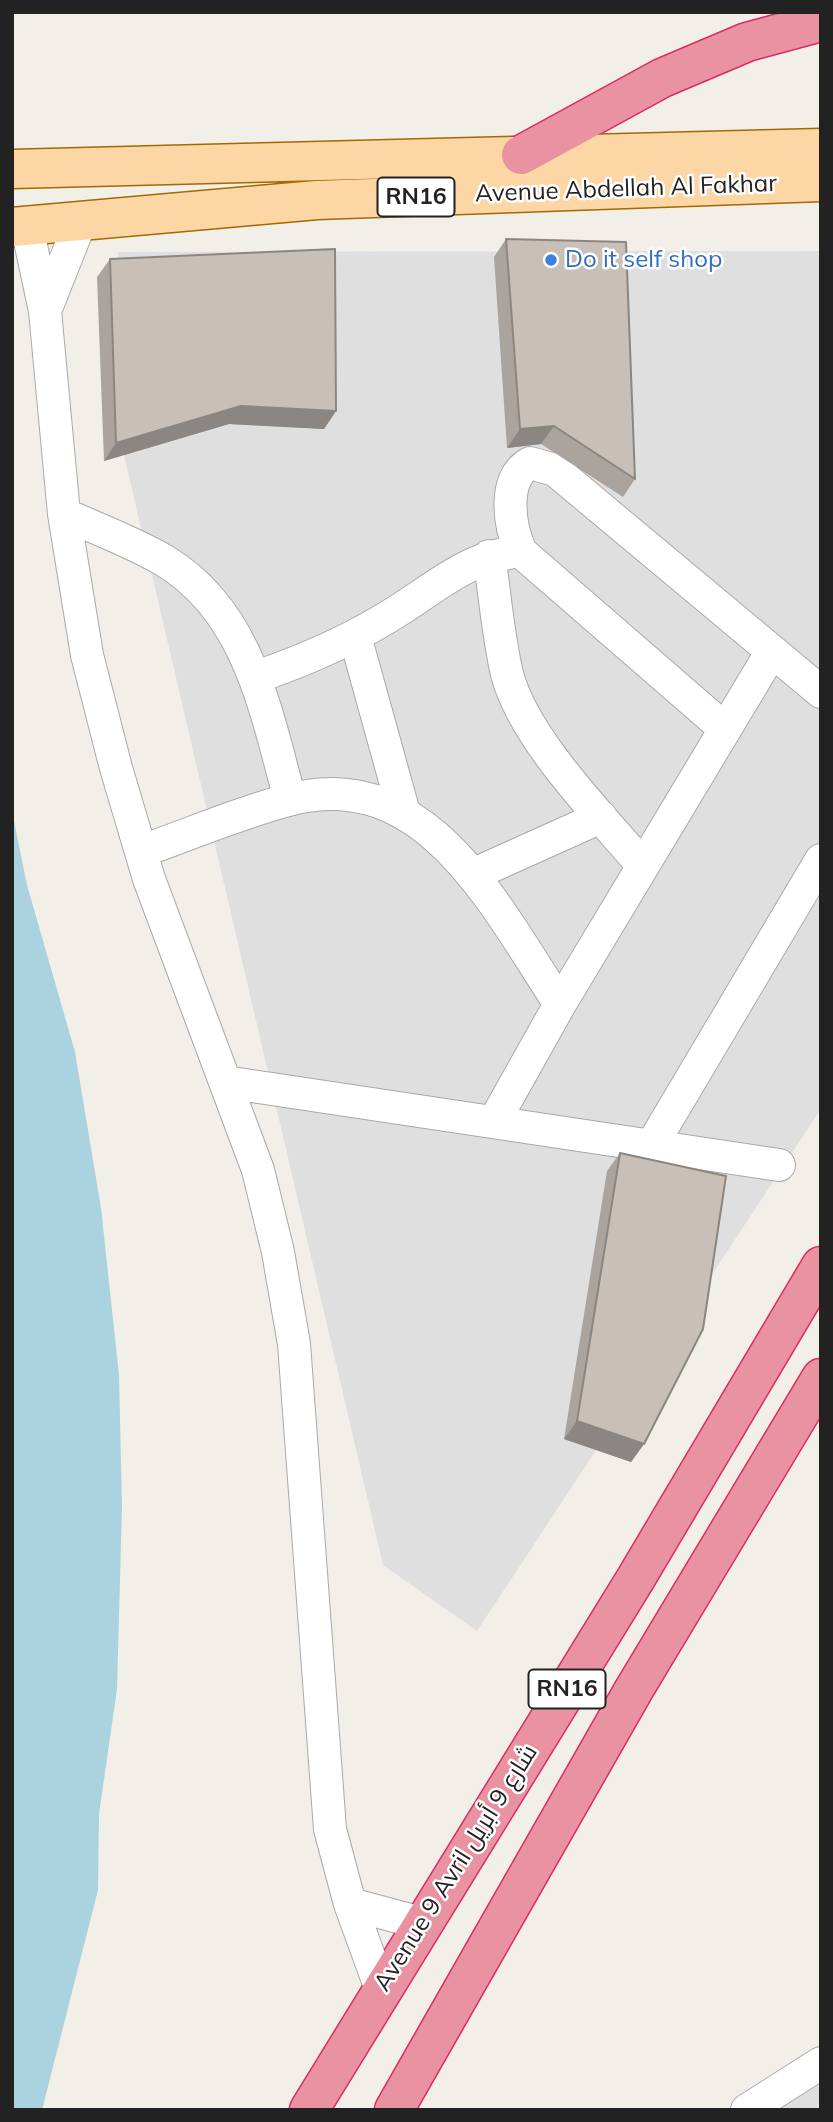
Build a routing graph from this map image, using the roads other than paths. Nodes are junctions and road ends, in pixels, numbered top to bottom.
1 (821, 22) edge
2 (821, 148) edge
3 (521, 155) junction
4 (12, 169) edge
5 (821, 183) edge
6 (79, 223) junction
7 (20, 227) edge
8 (45, 311) junction
9 (64, 514) junction
10 (521, 552) junction
11 (489, 556) junction
12 (355, 636) junction
13 (771, 653) junction
14 (256, 677) junction
15 (821, 692) edge
16 (725, 729) junction
17 (290, 799) junction
18 (404, 813) junction
19 (601, 817) junction
20 (142, 851) junction
21 (821, 860) edge
22 (642, 866) junction
23 (472, 875) junction
24 (560, 1004) junction
25 (225, 1082) junction
26 (495, 1121) junction
27 (652, 1144) junction
28 (779, 1164) dead end
29 (821, 1266) edge
30 (821, 1378) edge
31 (350, 1904) junction
32 (421, 1923) junction
33 (381, 1989) junction
34 (821, 2063) edge
35 (309, 2110) edge
36 (394, 2110) edge
37 (747, 2110) edge

1 - 3 highway
2 - 3 main road, Avenue Abdellah Al Fakhar / RN16
3 - 4 main road, Avenue Abdellah Al Fakhar / RN16
5 - 6 main road, Avenue Abdellah Al Fakhar / RN16
6 - 7 main road, Avenue Abdellah Al Fakhar / RN16
6 - 8 street
7 - 8 street
8 - 9 street
9 - 14 street
9 - 20 street
10 - 11 street
10 - 13 street
10 - 16 street
11 - 12 street
11 - 19 street
12 - 14 street
12 - 18 street
13 - 15 street
13 - 16 street
14 - 17 street
16 - 22 street
17 - 18 street
17 - 20 street
18 - 23 street
19 - 22 street
19 - 23 street
20 - 25 street
21 - 27 street
22 - 24 street
23 - 24 street
24 - 26 street
25 - 26 street
25 - 31 street
26 - 27 street
27 - 28 street
29 - 32 highway, Avenue 9 Avril شارع 9 أبريل / RN16
30 - 36 highway, RN16
31 - 32 street
31 - 33 street
32 - 33 highway, Avenue 9 Avril شارع 9 أبريل / RN16
33 - 35 highway, Avenue 9 Avril شارع 9 أبريل / RN16
34 - 37 street

